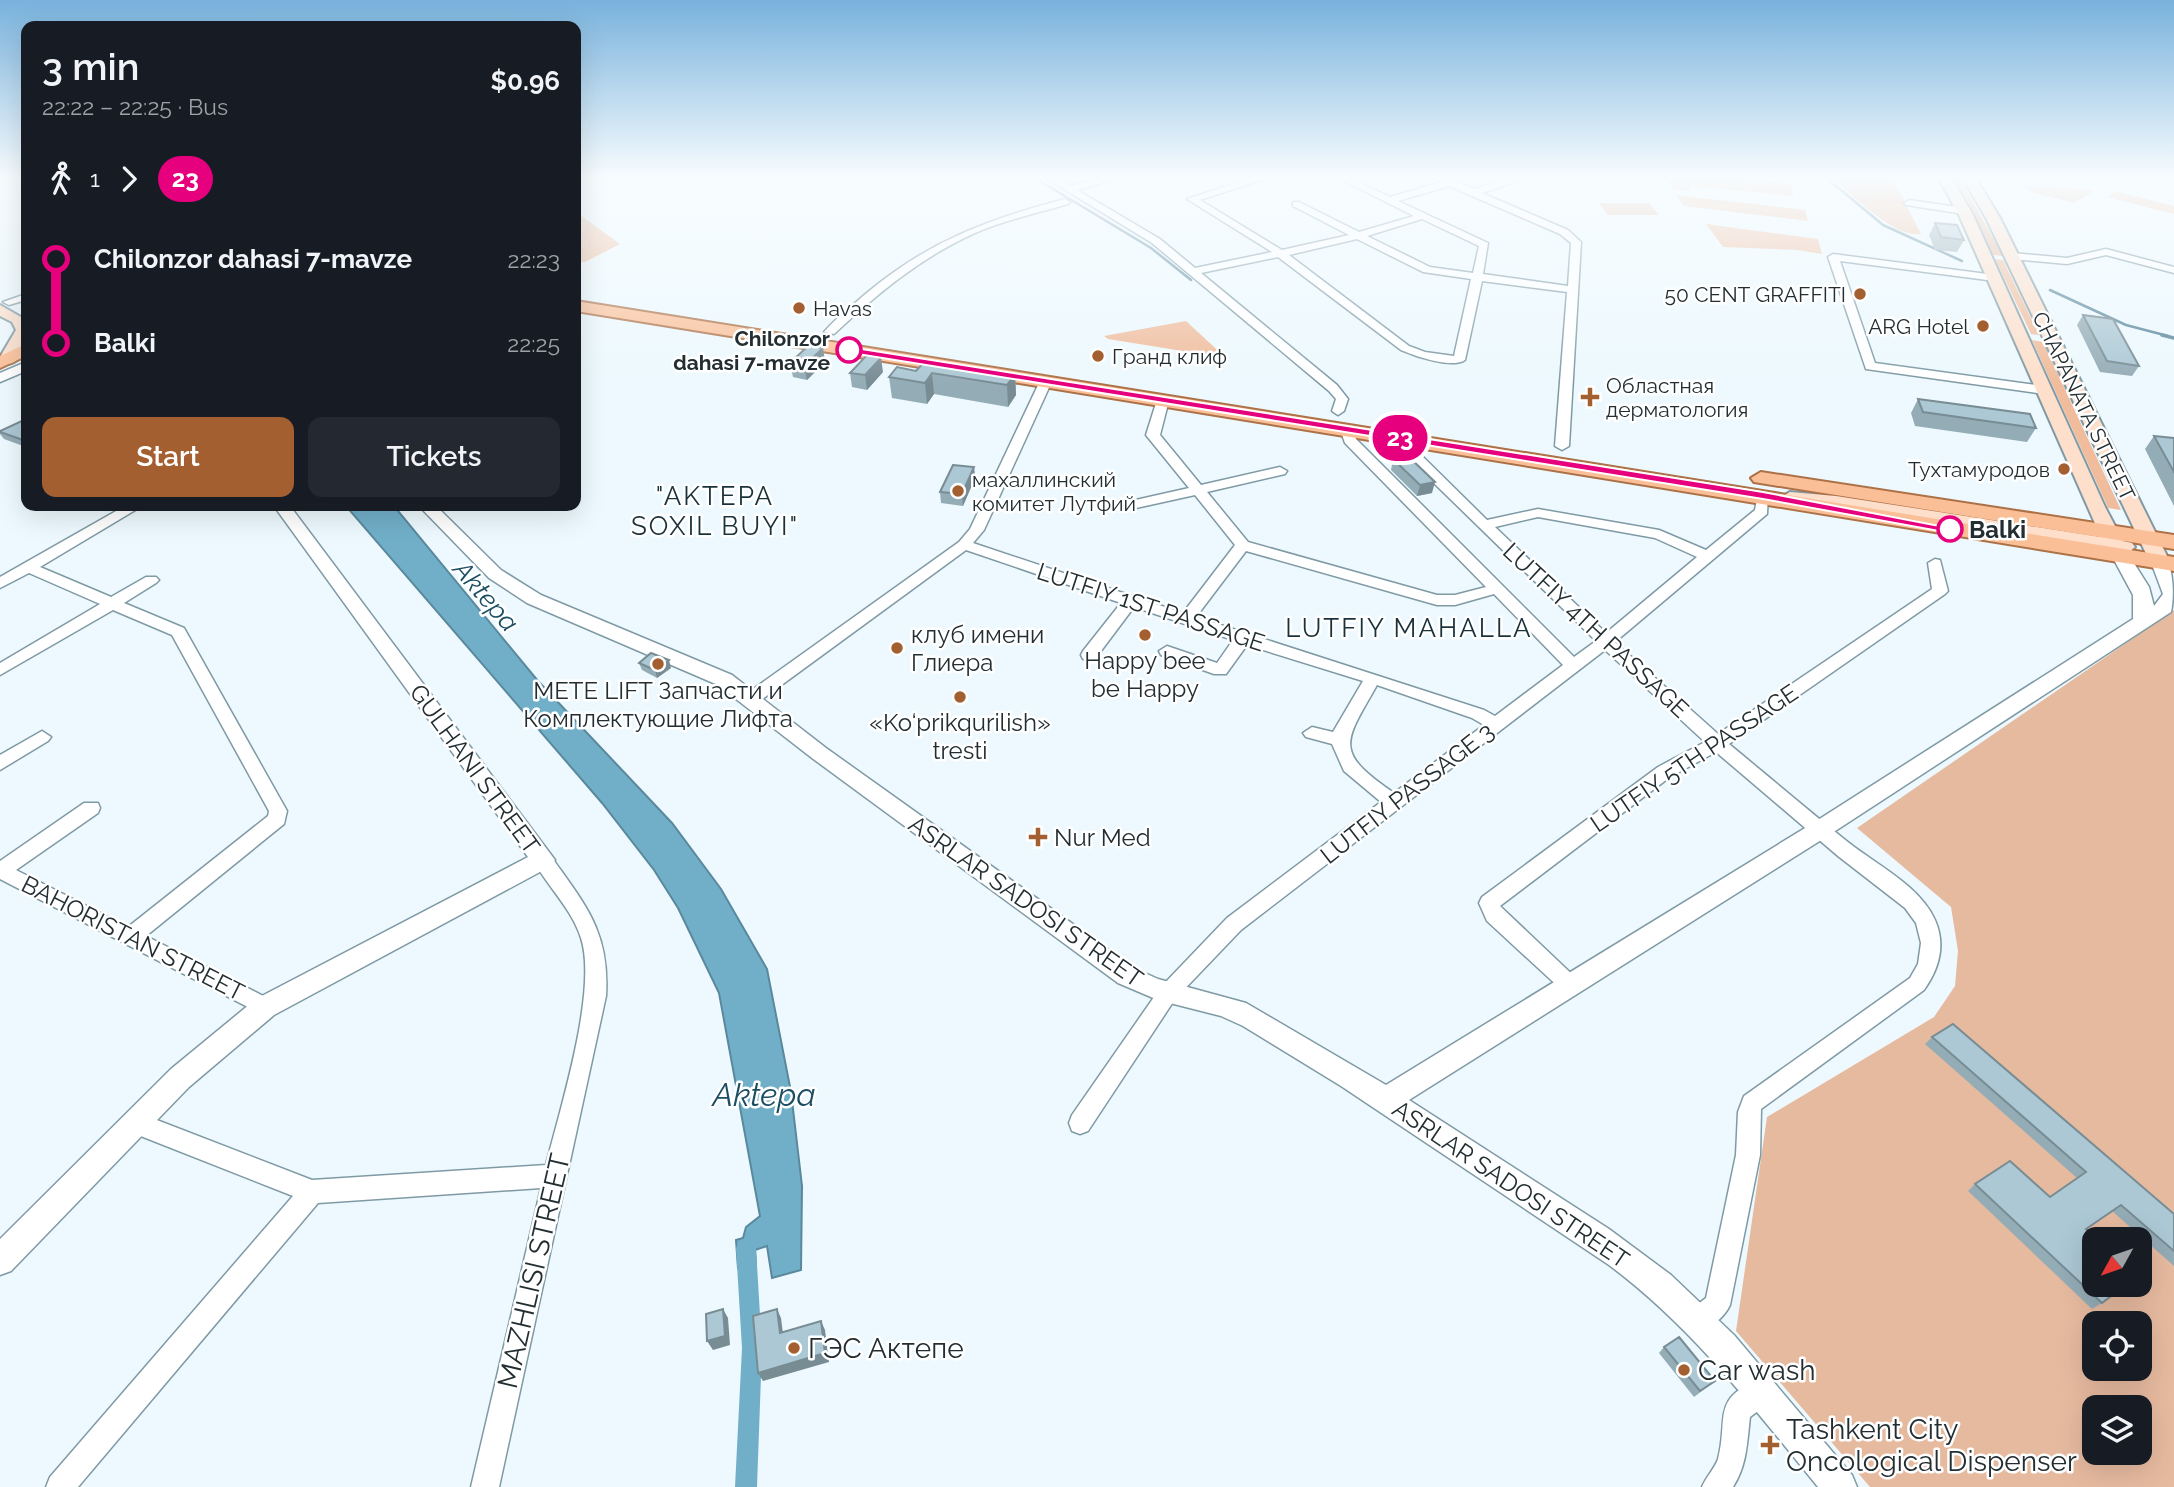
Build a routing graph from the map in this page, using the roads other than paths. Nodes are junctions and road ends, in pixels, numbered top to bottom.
1 (947, 244) edge
2 (1160, 244) edge
3 (1267, 244) edge
4 (1322, 244) edge
5 (1376, 244) edge
6 (1483, 244) edge
7 (1576, 244) edge
8 (1979, 244) edge
9 (2005, 244) edge
10 (1280, 254) junction
11 (1984, 255) junction
12 (2012, 257) junction
13 (2174, 270) edge
14 (1195, 271) junction
15 (1476, 277) junction
16 (1995, 278) junction
17 (1573, 290) junction
18 (581, 293) edge
19 (21, 301) edge
20 (3, 304) edge
21 (581, 307) edge
22 (751, 319) junction
23 (21, 323) edge
24 (736, 332) junction
25 (819, 335) junction
26 (2021, 335) junction
27 (21, 337) edge
28 (2051, 339) junction
29 (21, 353) edge
30 (21, 362) edge
31 (21, 367) edge
32 (2, 369) edge
33 (1046, 381) junction
34 (2045, 390) junction
35 (1163, 400) junction
36 (1342, 420) junction
37 (1410, 439) junction
38 (1562, 446) junction
39 (1280, 471) dead end
40 (1663, 471) junction
41 (1196, 490) junction
42 (1763, 496) junction
43 (1136, 504) dead end
44 (126, 511) edge
45 (286, 511) edge
46 (432, 511) edge
47 (1484, 525) junction
48 (964, 545) junction
49 (1243, 545) junction
50 (2114, 545) junction
51 (2164, 552) edge
52 (1706, 556) junction
53 (1935, 563) dead end
54 (28, 567) junction
55 (152, 580) dead end
56 (0, 583) edge
57 (1496, 589) junction
58 (1131, 600) junction
59 (111, 604) junction
60 (1187, 618) junction
61 (2142, 621) junction
62 (1243, 638) junction
63 (1606, 641) junction
64 (1167, 651) dead end
65 (1089, 655) dead end
66 (1572, 665) junction
67 (0, 670) edge
68 (1373, 678) junction
69 (751, 699) junction
70 (1495, 724) junction
71 (1312, 733) dead end
72 (42, 737) dead end
73 (1339, 740) junction
74 (1718, 743) junction
75 (0, 764) edge
76 (1396, 803) junction
77 (91, 808) dead end
78 (1818, 831) junction
79 (543, 860) junction
80 (0, 871) edge
81 (130, 937) junction
82 (1570, 985) junction
83 (1168, 993) junction
84 (265, 1007) junction
85 (1385, 1100) junction
86 (136, 1123) junction
87 (1080, 1123) dead end
88 (556, 1175) junction
89 (312, 1192) junction
90 (0, 1260) edge
91 (1698, 1320) junction
92 (1760, 1392) junction
93 (60, 1487) edge
94 (485, 1487) edge
95 (1716, 1487) edge
96 (1840, 1487) edge

1 - 25 street
2 - 14 street, LUTFIY 4TH PASSAGE
3 - 10 street
4 - 10 street
5 - 15 street
6 - 15 street
7 - 17 street
8 - 11 main road, CHAPANATA STREET
9 - 12 main road, CHAPANATA STREET
10 - 14 street
10 - 15 street
11 - 12 main road
11 - 16 main road, CHAPANATA STREET
12 - 13 street
12 - 28 main road, CHAPANATA STREET
14 - 36 street, LUTFIY 4TH PASSAGE
15 - 17 street
16 - 26 main road, CHAPANATA STREET
16 - 34 street
17 - 38 street
18 - 22 main road
19 - 20 main road
20 - 23 main road
21 - 24 main road
22 - 24 main road
22 - 25 main road
24 - 25 main road
25 - 33 main road
25 - 36 main road
26 - 28 main road
26 - 34 main road, CHAPANATA STREET
27 - 32 main road
28 - 51 main road, CHAPANATA STREET
29 - 32 main road
30 - 32 main road
31 - 32 street
33 - 35 main road
33 - 48 street
34 - 50 main road, CHAPANATA STREET
35 - 36 main road
35 - 41 street
36 - 37 main road
36 - 38 main road
36 - 57 street, LUTFIY 4TH PASSAGE
37 - 40 main road
37 - 47 street, LUTFIY 4TH PASSAGE
38 - 40 main road
39 - 41 street
40 - 42 main road
40 - 50 main road
41 - 43 street
41 - 49 street
42 - 50 main road
42 - 52 street, LUTFIY PASSAGE 3
44 - 54 street
45 - 79 street, GULHANI STREET
46 - 69 street, ASRLAR SADOSI STREET
47 - 52 street
47 - 63 street, LUTFIY 4TH PASSAGE
48 - 58 street, LUTFIY 1ST PASSAGE
48 - 69 street
49 - 57 street
49 - 60 street
50 - 51 main road
50 - 61 street
51 - 61 street
52 - 63 street, LUTFIY PASSAGE 3
53 - 74 street, LUTFIY 5TH PASSAGE
54 - 56 street
54 - 59 street
55 - 59 street
57 - 66 street, LUTFIY 4TH PASSAGE
58 - 60 street, LUTFIY 1ST PASSAGE
58 - 65 street
59 - 67 street
59 - 81 street
60 - 62 street, LUTFIY 1ST PASSAGE
61 - 78 street
62 - 64 street
62 - 68 street, LUTFIY 1ST PASSAGE
63 - 66 street, LUTFIY PASSAGE 3
63 - 74 street, LUTFIY 4TH PASSAGE
66 - 70 street, LUTFIY PASSAGE 3
68 - 70 street, LUTFIY 1ST PASSAGE
68 - 73 street
69 - 83 street, ASRLAR SADOSI STREET
70 - 76 street, LUTFIY PASSAGE 3
71 - 73 street
72 - 75 street
73 - 76 street
74 - 78 street, LUTFIY 4TH PASSAGE
74 - 82 street, LUTFIY 5TH PASSAGE
76 - 83 street, LUTFIY PASSAGE 3
77 - 80 street
78 - 82 street
78 - 91 street, LUTFIY 4TH PASSAGE
79 - 84 street
79 - 88 street, GULHANI STREET
80 - 81 street, BAHORISTAN STREET
81 - 84 street, BAHORISTAN STREET
82 - 85 street
83 - 85 street, ASRLAR SADOSI STREET
83 - 87 street, LUTFIY PASSAGE 3
84 - 86 street
85 - 91 street, ASRLAR SADOSI STREET
86 - 89 street
86 - 90 street
88 - 89 street
88 - 94 street, MAZHLISI STREET
89 - 93 street
91 - 92 street, ASRLAR SADOSI STREET
92 - 95 street
92 - 96 street, ASRLAR SADOSI STREET

